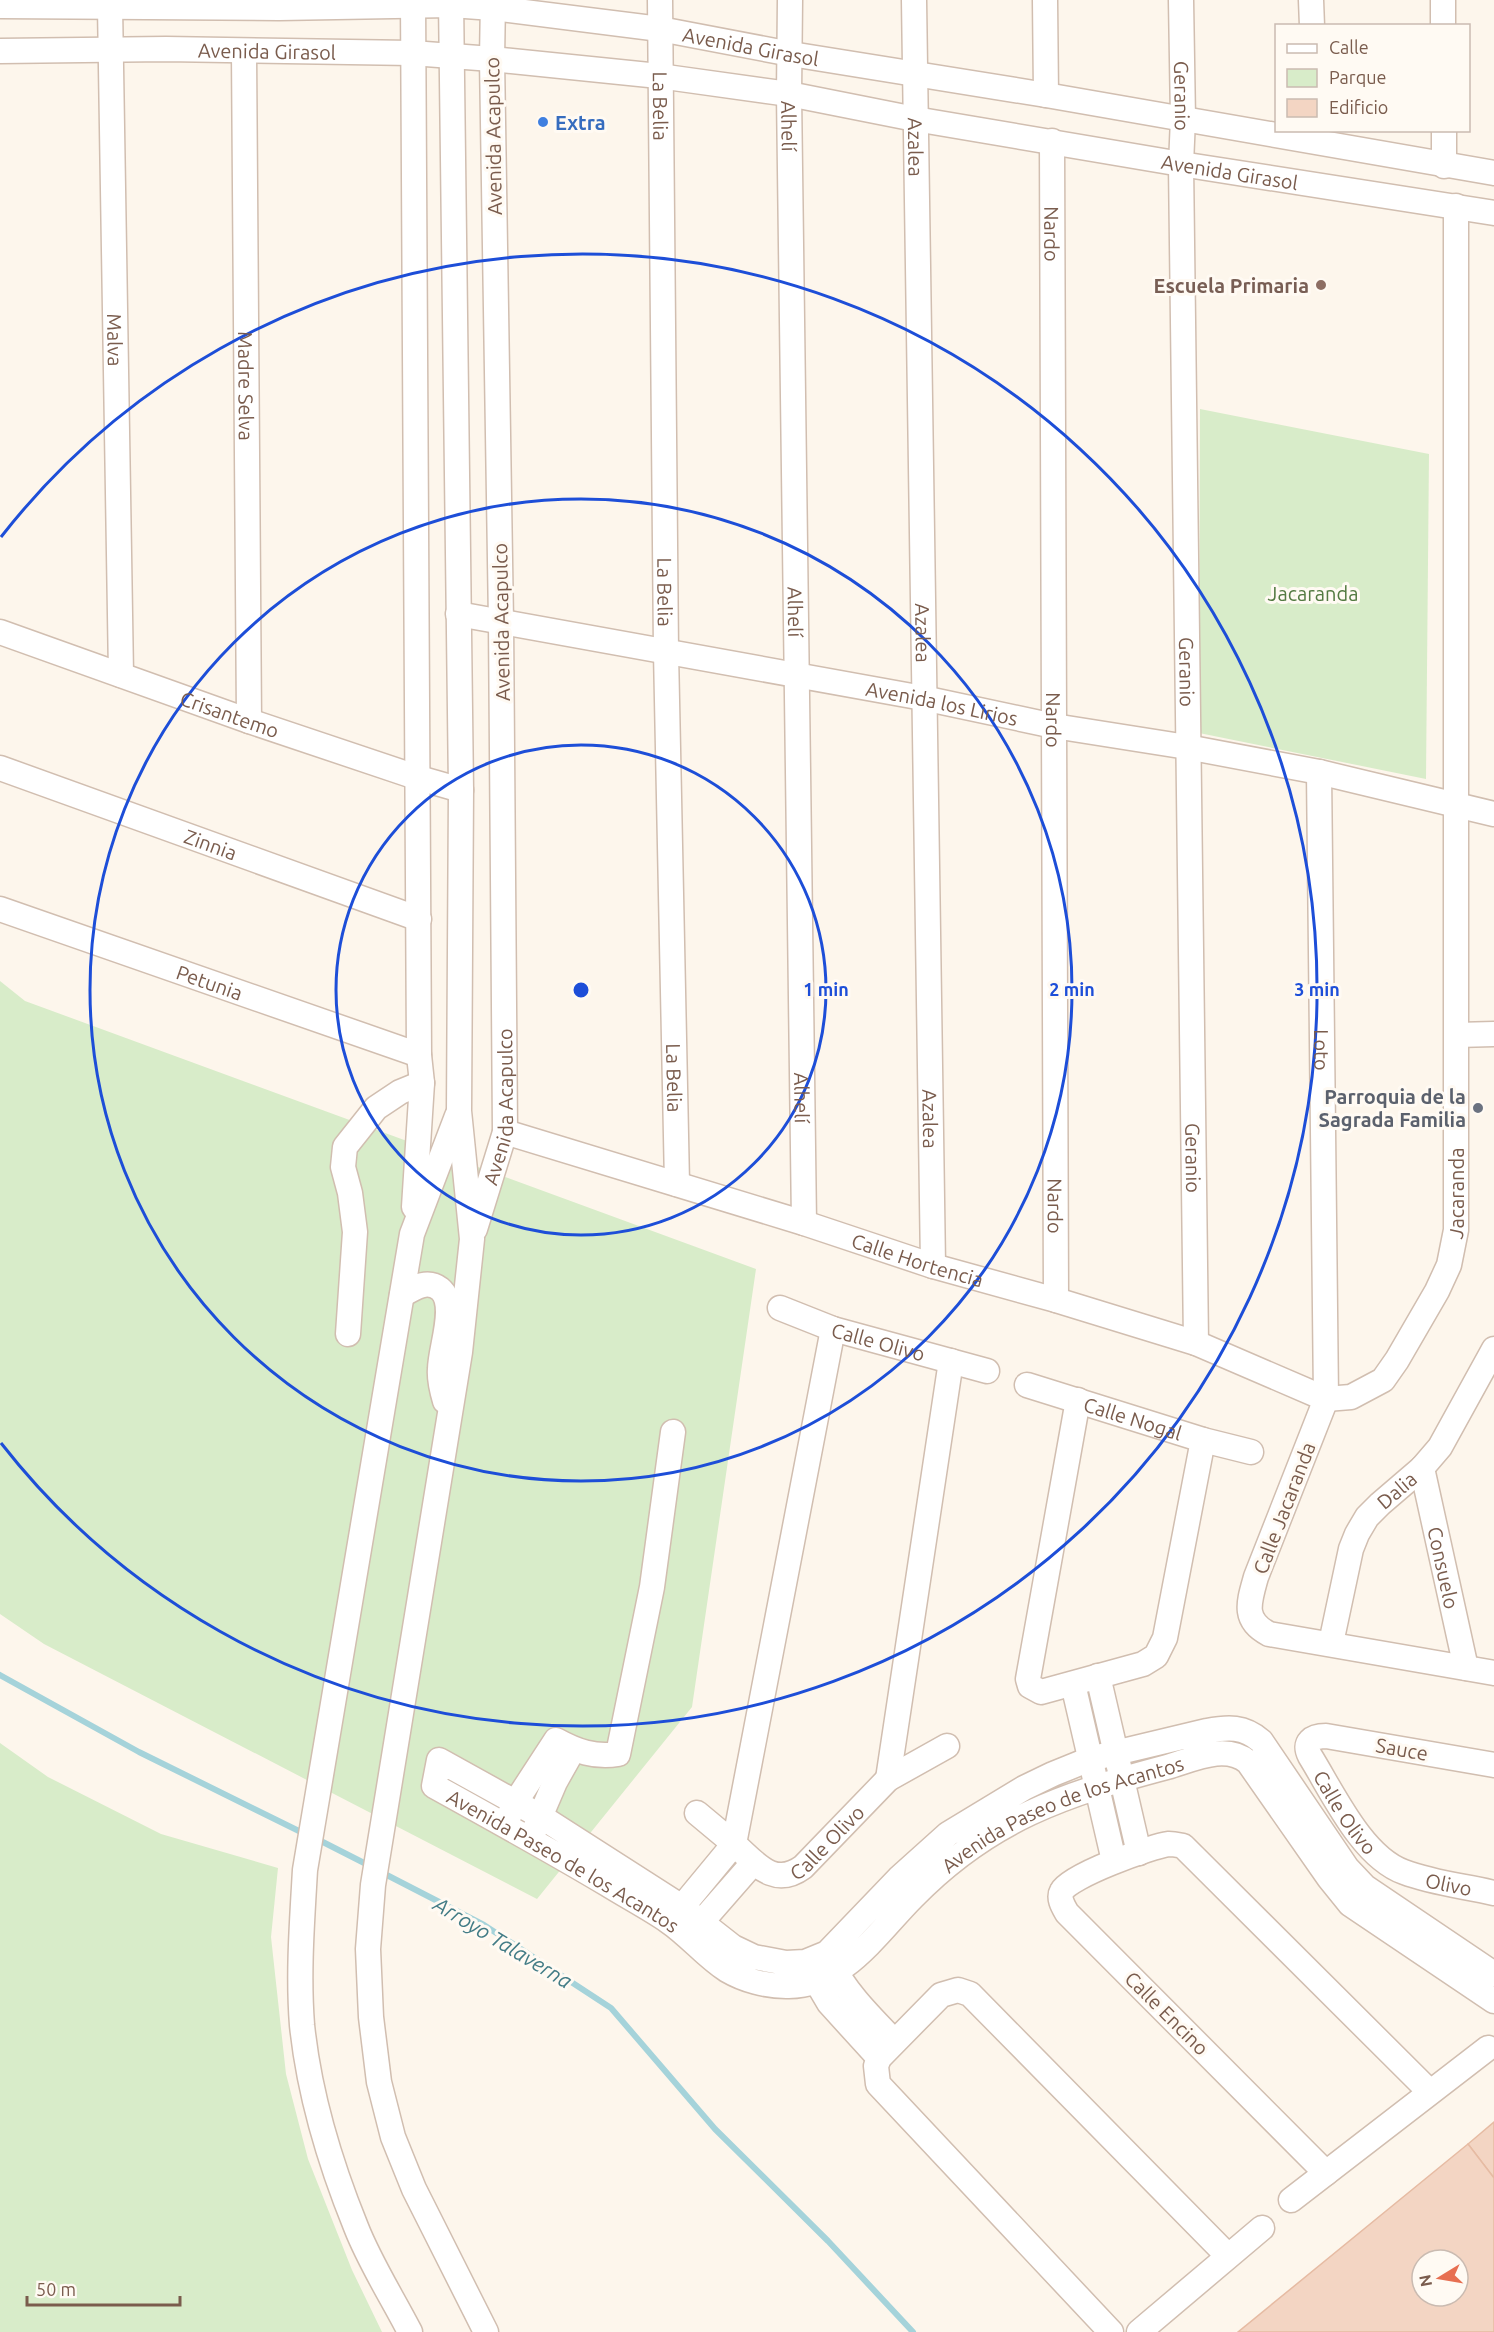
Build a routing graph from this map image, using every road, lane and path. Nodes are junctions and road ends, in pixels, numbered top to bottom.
1 (660, 0) edge
2 (790, 0) edge
3 (914, 0) edge
4 (1045, 0) edge
5 (1181, 0) edge
6 (1311, 0) edge
7 (1443, 0) edge
8 (154, 3) edge
9 (413, 3) edge
10 (451, 3) edge
11 (14, 4) edge
12 (279, 4) edge
13 (493, 4) edge
14 (110, 6) junction
15 (1312, 24) edge
16 (1443, 24) edge
17 (660, 29) junction
18 (111, 50) junction
19 (0, 51) edge
20 (244, 52) junction
21 (412, 53) junction
22 (791, 54) junction
23 (451, 56) junction
24 (492, 58) junction
25 (914, 73) junction
26 (659, 76) junction
27 (789, 94) junction
28 (1046, 95) junction
29 (915, 118) junction
30 (1183, 119) junction
31 (1275, 132) edge
32 (1276, 132) edge
33 (1444, 132) edge
34 (1312, 137) edge
35 (1052, 141) junction
36 (1181, 164) junction
37 (1444, 166) junction
38 (1494, 173) edge
39 (1456, 206) junction
40 (1494, 213) edge
41 (458, 614) junction
42 (501, 622) junction
43 (0, 632) edge
44 (666, 652) junction
45 (120, 675) junction
46 (798, 675) junction
47 (923, 698) junction
48 (249, 722) junction
49 (1054, 726) junction
50 (1187, 747) junction
51 (0, 768) edge
52 (1319, 772) junction
53 (419, 778) junction
54 (461, 789) junction
55 (1457, 804) junction
56 (1494, 814) edge
57 (0, 909) edge
58 (419, 919) junction
59 (1494, 1034) edge
60 (1457, 1035) junction
61 (419, 1055) junction
62 (422, 1083) junction
63 (459, 1111) junction
64 (506, 1132) junction
65 (677, 1184) junction
66 (804, 1223) junction
67 (412, 1233) junction
68 (472, 1239) junction
69 (933, 1266) junction
70 (402, 1295) junction
71 (1056, 1300) junction
72 (780, 1308) dead end
73 (833, 1329) junction
74 (348, 1334) dead end
75 (1196, 1343) junction
76 (1494, 1349) edge
77 (951, 1361) junction
78 (987, 1371) dead end
79 (1027, 1385) dead end
80 (1326, 1399) junction
81 (1078, 1400) junction
82 (449, 1415) junction
83 (674, 1432) dead end
84 (1203, 1440) junction
85 (1251, 1452) dead end
86 (1422, 1468) junction
87 (1331, 1643) junction
88 (1466, 1668) junction
89 (1494, 1673) edge
90 (1098, 1676) junction
91 (1073, 1683) junction
92 (1311, 1739) joint
93 (947, 1746) dead end
94 (573, 1750) junction
95 (1116, 1752) junction
96 (1090, 1759) junction
97 (1494, 1765) edge
98 (888, 1779) junction
99 (1122, 1779) junction
100 (1097, 1786) junction
101 (515, 1803) junction
102 (697, 1813) dead end
103 (540, 1816) junction
104 (505, 1825) junction
105 (531, 1838) junction
106 (734, 1844) junction
107 (1139, 1853) junction
108 (1114, 1861) junction
109 (753, 1863) junction
110 (1404, 1872) joint
111 (1494, 1893) edge
112 (676, 1914) junction
113 (694, 1930) junction
114 (821, 1968) junction
115 (1494, 1974) edge
116 (1494, 2001) edge
117 (1488, 2048) dead end
118 (886, 2050) junction
119 (1430, 2092) junction
120 (1326, 2173) junction
121 (1291, 2200) dead end
122 (1262, 2228) dead end
123 (1228, 2256) junction
124 (482, 2330) edge
125 (410, 2332) edge
126 (1111, 2332) edge
127 (1139, 2332) edge

1 - 17 street, La Belia
2 - 22 street, Alhelí
3 - 25 street, Azalea
4 - 28 street
5 - 30 street, Geranio
6 - 15 street
7 - 16 street
8 - 12 street, Avenida Girasol
8 - 14 street, Avenida Girasol
9 - 10 street, Avenida Girasol
9 - 12 street, Avenida Girasol
9 - 21 street
10 - 13 street, Avenida Girasol
10 - 23 street, Avenida Acapulco
11 - 14 street, Avenida Girasol
13 - 17 street, Avenida Girasol
13 - 24 street, Avenida Acapulco
14 - 18 street, Malva
17 - 22 street, Avenida Girasol
17 - 26 street, La Belia
18 - 19 street, Avenida Girasol
18 - 20 street, Avenida Girasol
18 - 45 street, Malva
20 - 21 street, Avenida Girasol
20 - 48 street, Madre Selva
21 - 23 street, Avenida Girasol
21 - 53 street
22 - 25 street, Avenida Girasol
22 - 27 street, Alhelí
23 - 24 street, Avenida Girasol
23 - 41 street, Avenida Acapulco
24 - 26 street, Avenida Girasol
24 - 42 street, Avenida Acapulco
25 - 28 street, Avenida Girasol
25 - 29 street, Azalea
26 - 27 street, Avenida Girasol
26 - 44 street, La Belia
27 - 29 street, Avenida Girasol
27 - 46 street, Alhelí
28 - 30 street, Avenida Girasol
29 - 35 street, Avenida Girasol
29 - 47 street, Azalea
30 - 31 street, Avenida Girasol
30 - 36 street, Geranio
32 - 34 street, Avenida Girasol
33 - 37 street
34 - 37 street, Avenida Girasol
35 - 36 street, Avenida Girasol
35 - 49 street, Nardo
36 - 39 street, Avenida Girasol
36 - 50 street, Geranio
37 - 38 street, Avenida Girasol
39 - 40 street, Avenida Girasol
39 - 55 street, Jacaranda
41 - 42 street, Avenida los Lirios
41 - 54 street, Avenida Acapulco
42 - 44 street, Avenida los Lirios
42 - 64 street, Avenida Acapulco
43 - 45 street, Crisantemo
44 - 46 street, Avenida los Lirios
44 - 65 street, La Belia
45 - 48 street, Crisantemo
46 - 47 street, Avenida los Lirios
46 - 66 street, Alhelí
47 - 49 street, Avenida los Lirios
47 - 69 street, Azalea
48 - 53 street, Crisantemo
49 - 50 street, Avenida los Lirios
49 - 71 street, Nardo
50 - 52 street, Avenida los Lirios
50 - 75 street, Geranio
51 - 58 street, Zinnia
52 - 55 street, Avenida los Lirios
52 - 80 street, Loto
53 - 54 street, Crisantemo
53 - 58 street
54 - 63 street, Avenida Acapulco
55 - 56 street, Avenida los Lirios
55 - 60 street, Jacaranda
57 - 61 street, Petunia
58 - 61 street
59 - 60 street
60 - 80 street, Jacaranda
61 - 62 street
62 - 67 street
62 - 74 street
63 - 67 street
63 - 68 street
64 - 65 street, Calle Hortencia
64 - 68 street, Avenida Acapulco
65 - 66 street, Calle Hortencia
66 - 69 street, Calle Hortencia
67 - 70 street
68 - 82 street
69 - 71 street, Calle Hortencia
70 - 82 street
70 - 125 street
71 - 75 street, Calle Hortencia
72 - 73 street
73 - 77 street, Calle Olivo
73 - 106 street, Calle Olivo
75 - 80 street, Calle Hortencia
76 - 86 street, Dalia
77 - 78 street
77 - 98 street, Calle Olivo
79 - 81 street
80 - 87 street, Calle Jacaranda
81 - 84 street, Calle Nogal
81 - 91 street, Calle Nogal
82 - 124 street
83 - 94 street
84 - 85 street
84 - 90 street, Calle Nogal
86 - 87 street, Dalia
86 - 88 street, Consuelo
87 - 88 street
88 - 89 street
90 - 91 street, Calle Nogal
90 - 95 street
91 - 96 street
92 - 97 street, Sauce
92 - 110 street, Calle Olivo
93 - 98 street, Calle Olivo
94 - 101 street
94 - 103 street
95 - 96 street, Avenida Paseo de los Acantos
95 - 99 street
95 - 115 street, Avenida Paseo de los Acantos
96 - 100 street
96 - 114 street, Avenida Paseo de los Acantos
98 - 109 street, Calle Olivo
99 - 100 street, Avenida Paseo de los Acantos
99 - 107 street
99 - 116 street, Avenida Paseo de los Acantos
100 - 108 street
100 - 114 street, Avenida Paseo de los Acantos
101 - 103 street, Avenida Paseo de los Acantos
101 - 104 street
101 - 104 street, Avenida Paseo de los Acantos
102 - 106 street, Calle Olivo
103 - 105 street
103 - 112 street, Avenida Paseo de los Acantos
104 - 105 street, Avenida Paseo de los Acantos
105 - 112 street, Avenida Paseo de los Acantos
106 - 109 street, Calle Olivo
106 - 112 street, Calle Olivo
107 - 108 street, Calle Encino
107 - 119 street, Calle Encino
108 - 120 street, Calle Encino
109 - 113 street, Calle Olivo
110 - 111 street, Olivo
112 - 113 street, Avenida Paseo de los Acantos
113 - 114 street, Avenida Paseo de los Acantos
114 - 118 street
117 - 119 street
118 - 123 street
118 - 126 street
119 - 120 street
120 - 121 street
122 - 123 street
123 - 127 street

